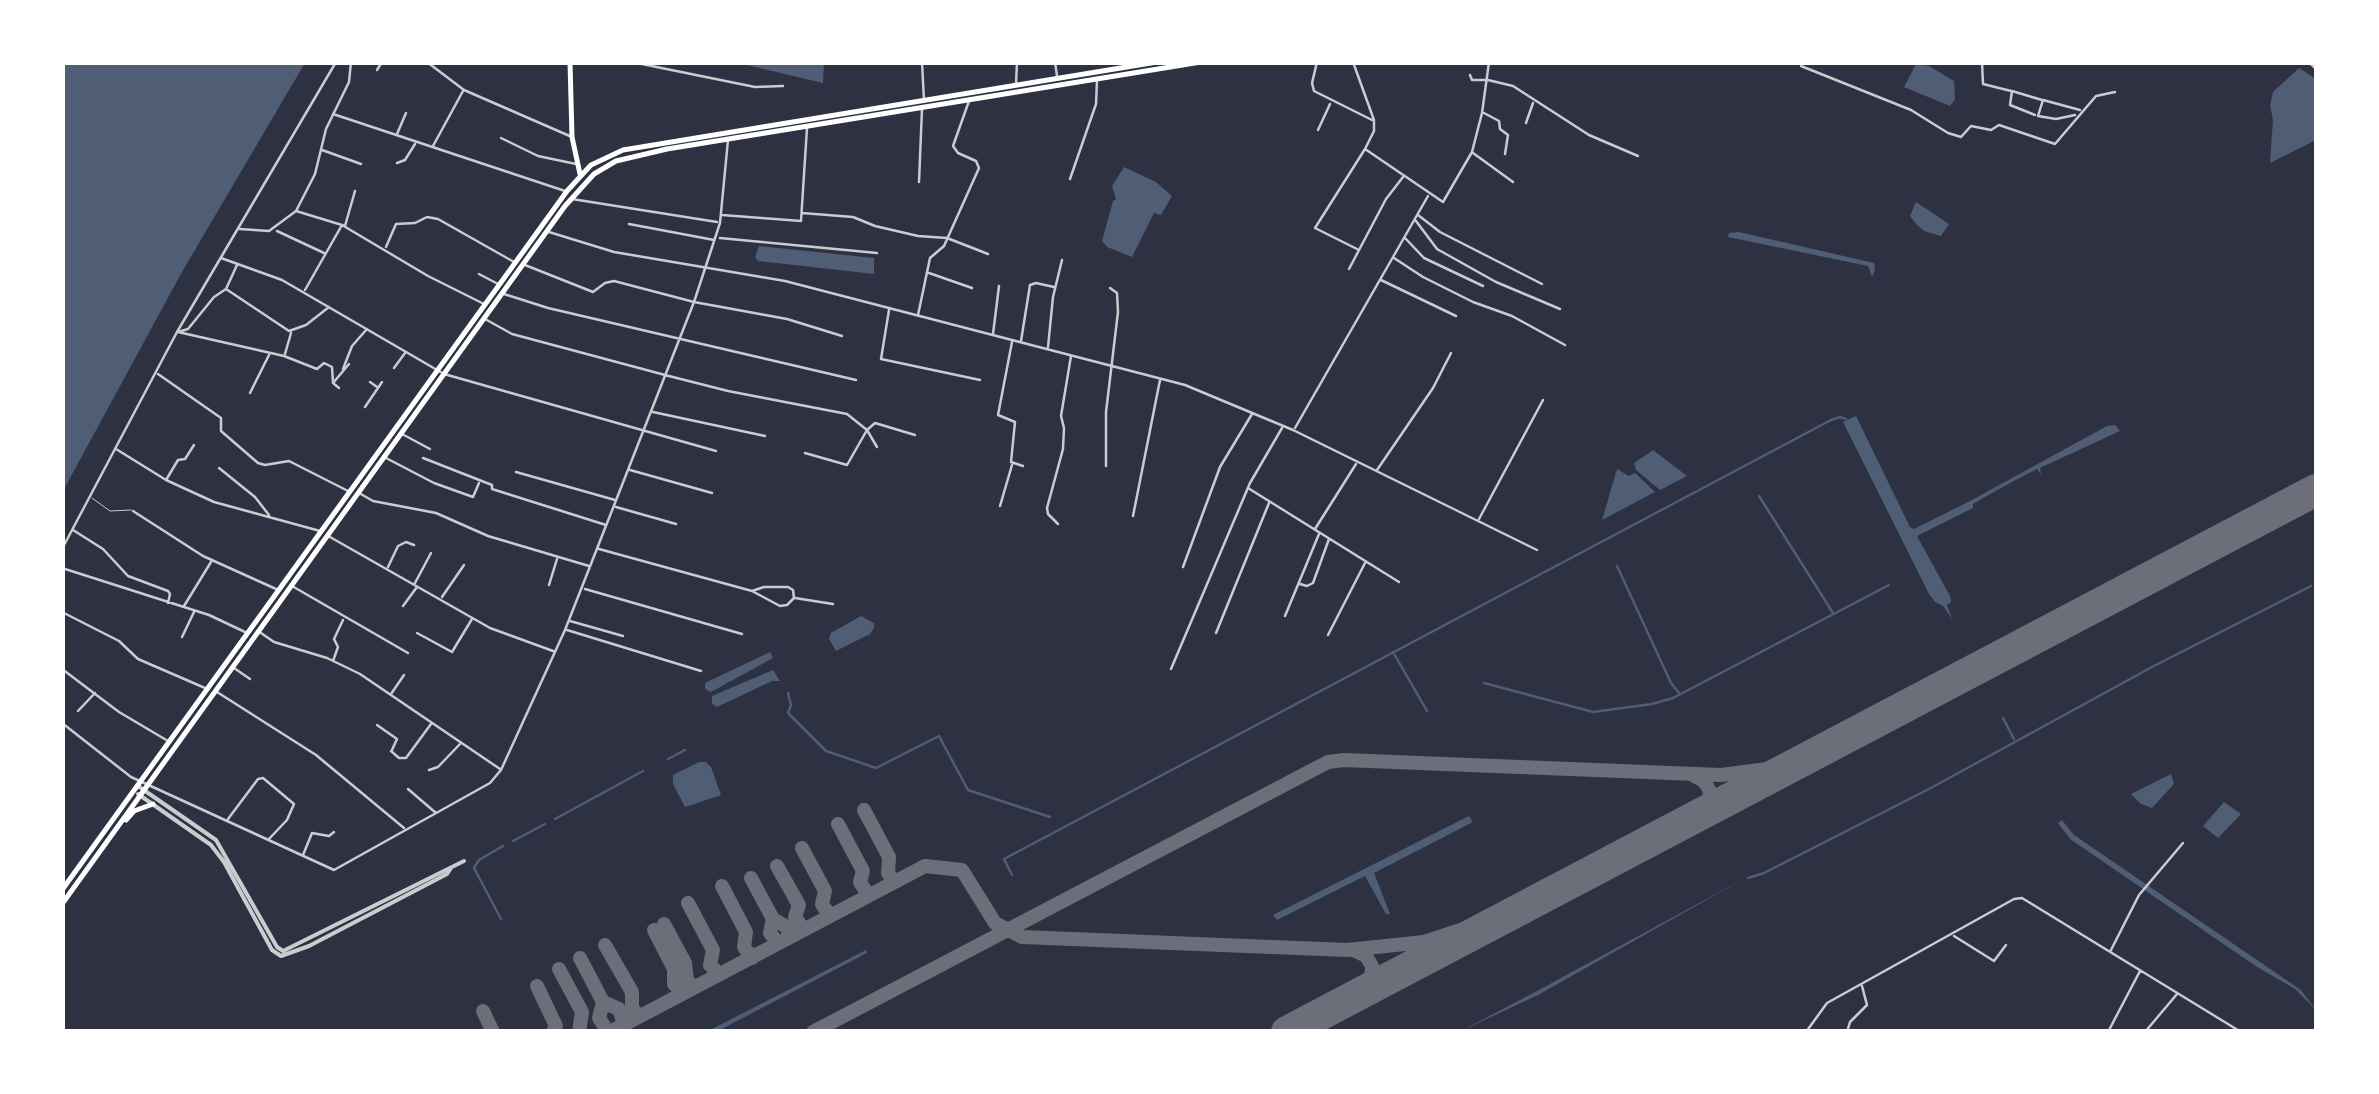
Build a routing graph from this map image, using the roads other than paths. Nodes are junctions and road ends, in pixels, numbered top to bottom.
1 (336, 62) edge
2 (351, 62) edge
3 (382, 62) edge
4 (427, 62) edge
5 (570, 62) edge
6 (632, 62) edge
7 (711, 62) edge
8 (733, 62) edge
9 (922, 62) edge
10 (1017, 62) edge
11 (1056, 62) edge
12 (1157, 62) edge
13 (1201, 62) edge
14 (1318, 62) edge
15 (1353, 62) edge
16 (1489, 62) edge
17 (1982, 62) edge
18 (2308, 62) edge
19 (1801, 66) dead end
20 (2316, 69) edge
21 (377, 70) dead end
22 (1470, 75) dead end
23 (1058, 79) junction
24 (1097, 79) junction
25 (1488, 80) junction
26 (1016, 85) junction
27 (784, 86) dead end
28 (464, 90) junction
29 (2012, 92) junction
30 (2115, 92) dead end
31 (970, 99) junction
32 (2043, 100) junction
33 (1331, 102) junction
34 (1533, 102) junction
35 (924, 105) junction
36 (2080, 111) junction
37 (406, 112) dead end
38 (1482, 113) junction
39 (334, 114) junction
40 (2038, 116) junction
41 (1374, 121) junction
42 (1526, 122) dead end
43 (808, 127) junction
44 (1318, 130) dead end
45 (396, 136) junction
46 (572, 137) junction
47 (728, 137) junction
48 (502, 138) dead end
49 (416, 143) junction
50 (432, 148) junction
51 (1365, 149) junction
52 (320, 150) junction
53 (1472, 152) junction
54 (1504, 154) dead end
55 (1638, 156) dead end
56 (396, 163) dead end
57 (577, 163) junction
58 (361, 164) dead end
59 (580, 175) junction
60 (1404, 176) junction
61 (1070, 178) dead end
62 (584, 182) junction
63 (919, 182) dead end
64 (1513, 182) dead end
65 (355, 192) dead end
66 (569, 195) junction
67 (1429, 195) junction
68 (296, 210) junction
69 (802, 213) junction
70 (1418, 214) junction
71 (720, 215) junction
72 (1415, 220) junction
73 (720, 223) junction
74 (629, 224) dead end
75 (343, 225) junction
76 (237, 229) junction
77 (274, 230) junction
78 (547, 231) junction
79 (947, 238) junction
80 (1404, 238) junction
81 (716, 239) junction
82 (385, 248) junction
83 (1359, 250) junction
84 (325, 253) junction
85 (877, 253) dead end
86 (988, 254) dead end
87 (220, 257) junction
88 (1393, 257) junction
89 (1062, 260) dead end
90 (519, 264) junction
91 (237, 265) junction
92 (706, 269) junction
93 (1349, 270) dead end
94 (928, 273) junction
95 (479, 274) dead end
96 (1379, 280) junction
97 (1542, 284) dead end
98 (500, 285) junction
99 (999, 286) dead end
100 (1483, 286) dead end
101 (1054, 287) junction
102 (972, 288) dead end
103 (1110, 288) dead end
104 (226, 289) junction
105 (304, 292) junction
106 (503, 293) junction
107 (694, 302) junction
108 (485, 305) junction
109 (330, 306) junction
110 (890, 309) junction
111 (1560, 309) dead end
112 (918, 316) junction
113 (1456, 316) dead end
114 (484, 318) junction
115 (368, 328) junction
116 (291, 331) junction
117 (177, 332) junction
118 (842, 336) dead end
119 (993, 336) junction
120 (680, 340) junction
121 (1012, 341) junction
122 (1021, 343) junction
123 (1565, 344) dead end
124 (1048, 350) junction
125 (406, 352) junction
126 (1451, 352) dead end
127 (269, 354) junction
128 (1072, 355) junction
129 (284, 356) junction
130 (348, 364) dead end
131 (1113, 367) junction
132 (394, 368) dead end
133 (342, 369) junction
134 (441, 372) junction
135 (155, 373) junction
136 (666, 375) junction
137 (1160, 379) junction
138 (856, 380) dead end
139 (980, 380) dead end
140 (370, 382) dead end
141 (382, 382) dead end
142 (333, 383) junction
143 (339, 388) dead end
144 (378, 388) junction
145 (250, 393) dead end
146 (1543, 400) dead end
147 (366, 408) dead end
148 (652, 411) junction
149 (1253, 413) junction
150 (1283, 426) junction
151 (867, 430) junction
152 (1294, 430) junction
153 (643, 432) junction
154 (401, 433) junction
155 (915, 435) dead end
156 (766, 436) dead end
157 (194, 444) dead end
158 (877, 447) dead end
159 (115, 448) junction
160 (430, 449) dead end
161 (716, 451) dead end
162 (804, 453) dead end
163 (384, 457) junction
164 (423, 458) dead end
165 (1357, 463) junction
166 (1012, 464) junction
167 (1024, 466) dead end
168 (1106, 466) dead end
169 (220, 468) dead end
170 (628, 469) junction
171 (516, 472) dead end
172 (1376, 472) junction
173 (166, 480) junction
174 (480, 481) junction
175 (1248, 488) junction
176 (350, 492) junction
177 (358, 493) junction
178 (712, 493) dead end
179 (90, 496) junction
180 (617, 500) junction
181 (1269, 501) junction
182 (615, 506) junction
183 (1000, 506) dead end
184 (133, 511) joint
185 (1133, 516) dead end
186 (272, 518) junction
187 (1479, 521) junction
188 (676, 524) dead end
189 (1058, 524) dead end
190 (608, 526) junction
191 (72, 530) junction
192 (1317, 531) junction
193 (324, 534) junction
194 (1329, 539) junction
195 (414, 545) dead end
196 (62, 549) edge
197 (599, 549) junction
198 (1537, 550) dead end
199 (430, 553) dead end
200 (558, 557) junction
201 (212, 560) junction
202 (1366, 561) junction
203 (464, 565) dead end
204 (590, 567) junction
205 (1183, 567) dead end
206 (62, 568) edge
207 (388, 569) junction
208 (1399, 582) dead end
209 (1298, 583) junction
210 (417, 585) junction
211 (549, 585) dead end
212 (291, 586) junction
213 (582, 588) junction
214 (279, 590) junction
215 (752, 591) junction
216 (794, 598) junction
217 (441, 599) junction
218 (168, 603) junction
219 (832, 604) dead end
220 (403, 606) dead end
221 (183, 607) junction
222 (195, 611) junction
223 (62, 612) edge
224 (1285, 616) dead end
225 (473, 618) junction
226 (344, 619) junction
227 (569, 621) junction
228 (565, 630) junction
229 (258, 632) junction
230 (1216, 632) dead end
231 (417, 633) dead end
232 (248, 634) junction
233 (742, 634) dead end
234 (1328, 635) dead end
235 (623, 636) dead end
236 (182, 637) dead end
237 (555, 652) junction
238 (408, 654) dead end
239 (333, 661) junction
240 (233, 668) junction
241 (62, 669) edge
242 (1171, 669) dead end
243 (701, 671) dead end
244 (404, 675) dead end
245 (250, 679) dead end
246 (207, 689) junction
247 (216, 691) junction
248 (96, 692) junction
249 (390, 695) junction
250 (78, 711) dead end
251 (431, 722) junction
252 (62, 723) edge
253 (377, 725) dead end
254 (170, 742) junction
255 (461, 742) junction
256 (429, 770) dead end
257 (501, 770) junction
258 (141, 788) junction
259 (408, 789) dead end
260 (153, 804) junction
261 (437, 814) junction
262 (227, 820) junction
263 (198, 826) junction
264 (406, 830) junction
265 (194, 832) junction
266 (334, 832) dead end
267 (268, 840) junction
268 (2184, 843) dead end
269 (99, 854) junction
270 (302, 857) junction
271 (464, 860) dead end
272 (228, 864) junction
273 (62, 890) edge
274 (62, 904) edge
275 (1953, 935) junction
276 (2006, 944) dead end
277 (2110, 952) junction
278 (2140, 970) junction
279 (1861, 984) junction
280 (2178, 993) junction
281 (1806, 1032) edge
282 (1847, 1032) edge
283 (2108, 1032) edge
284 (2145, 1032) edge
285 (2241, 1032) edge

1 - 76 street
2 - 39 street
3 - 21 street
4 - 28 street
5 - 46 highway
6 - 27 street
7 - 8 street
9 - 35 street
10 - 26 street
11 - 23 street
12 - 23 highway
13 - 24 highway
14 - 33 street
15 - 41 street
16 - 25 street
17 - 29 street
18 - 20 street
19 - 36 street
22 - 25 street
23 - 26 highway
24 - 31 highway
24 - 61 street
25 - 34 street
25 - 38 street
26 - 35 highway
28 - 46 street
28 - 50 street
29 - 32 street
29 - 40 street
30 - 36 street
31 - 35 highway
31 - 79 street
32 - 36 street
32 - 40 street
33 - 41 street
33 - 44 street
34 - 42 street
34 - 55 street
35 - 43 highway
35 - 47 highway
35 - 63 street
36 - 40 street
37 - 45 street
38 - 53 street
38 - 54 street
39 - 45 street
39 - 52 street
41 - 51 street
43 - 47 highway
43 - 69 street
45 - 49 street
46 - 57 highway
47 - 59 highway
47 - 62 highway
47 - 71 street
48 - 57 street
49 - 50 street
49 - 56 street
50 - 66 street
51 - 60 street
51 - 83 street
52 - 58 street
52 - 68 street
53 - 64 street
53 - 67 street
57 - 59 highway
59 - 62 highway
59 - 66 highway
60 - 67 street
60 - 83 street
62 - 66 highway
65 - 75 street
66 - 73 street
66 - 78 highway
66 - 90 highway
67 - 70 street
68 - 75 street
68 - 77 street
69 - 71 street
69 - 79 street
70 - 72 street
70 - 97 street
71 - 73 street
72 - 80 street
72 - 111 street
73 - 81 street
74 - 81 street
75 - 82 street
75 - 84 street
76 - 77 street
76 - 87 street
77 - 84 street
78 - 90 highway
78 - 92 street
79 - 86 street
79 - 94 street
80 - 88 street
80 - 100 street
81 - 85 street
81 - 92 street
82 - 90 street
82 - 108 street
83 - 93 street
84 - 105 street
87 - 91 street
87 - 117 street
88 - 96 street
88 - 123 street
89 - 101 street
90 - 98 highway
90 - 106 highway
90 - 107 street
91 - 104 street
91 - 105 street
92 - 107 street
92 - 110 street
94 - 102 street
94 - 112 street
95 - 98 street
96 - 113 street
96 - 152 street
98 - 108 highway
99 - 119 street
101 - 122 street
101 - 124 street
103 - 131 street
104 - 116 street
104 - 117 street
105 - 109 street
106 - 114 highway
106 - 120 street
107 - 118 street
107 - 120 street
108 - 134 highway
109 - 115 street
109 - 116 street
110 - 112 street
110 - 139 street
112 - 119 street
114 - 134 highway
114 - 136 street
115 - 125 street
115 - 133 street
116 - 129 street
117 - 127 street
117 - 135 street
119 - 121 street
120 - 136 street
120 - 138 street
121 - 122 street
121 - 166 street
122 - 124 street
124 - 128 street
125 - 132 street
125 - 134 street
126 - 172 street
127 - 129 street
127 - 145 street
128 - 131 street
128 - 189 street
129 - 142 street
130 - 133 street
131 - 137 street
131 - 168 street
133 - 142 street
134 - 153 street
134 - 154 highway
134 - 176 highway
135 - 159 street
135 - 176 street
136 - 148 street
136 - 151 street
137 - 149 street
137 - 185 street
140 - 144 street
141 - 144 street
142 - 143 street
144 - 147 street
146 - 187 street
148 - 153 street
148 - 156 street
149 - 150 street
149 - 205 street
150 - 152 street
150 - 175 street
151 - 155 street
151 - 158 street
151 - 162 street
152 - 165 street
153 - 161 street
153 - 170 street
154 - 160 street
154 - 163 highway
157 - 173 street
159 - 173 street
159 - 179 street
163 - 174 street
163 - 177 highway
164 - 174 street
165 - 172 street
165 - 192 street
166 - 167 street
166 - 183 street
169 - 186 street
170 - 178 street
170 - 180 street
171 - 180 street
172 - 187 street
173 - 186 street
174 - 190 street
175 - 181 street
175 - 242 street
176 - 193 highway
177 - 193 highway
177 - 200 street
179 - 184 lane
179 - 191 street
180 - 182 street
181 - 192 street
181 - 230 street
182 - 188 street
182 - 190 street
184 - 201 street
186 - 193 street
187 - 198 street
190 - 197 street
191 - 196 street
191 - 218 street
192 - 194 street
192 - 209 street
193 - 207 street
193 - 212 highway
193 - 214 highway
194 - 202 street
194 - 209 street
195 - 207 street
197 - 204 street
197 - 215 street
199 - 210 street
200 - 204 street
200 - 211 street
201 - 214 street
201 - 221 street
202 - 208 street
202 - 234 street
203 - 217 street
204 - 213 street
206 - 218 street
207 - 210 street
209 - 224 street
210 - 217 street
210 - 220 street
212 - 226 street
212 - 229 highway
213 - 227 street
213 - 233 street
214 - 232 highway
215 - 216 street
215 - 216 street
216 - 219 street
217 - 225 street
218 - 221 street
221 - 222 street
222 - 232 street
222 - 236 street
223 - 246 street
225 - 231 street
225 - 237 street
226 - 238 street
226 - 239 street
227 - 228 street
227 - 235 street
228 - 237 street
228 - 243 street
229 - 239 street
229 - 240 highway
232 - 246 highway
237 - 257 street
239 - 249 street
240 - 245 street
240 - 247 highway
241 - 248 street
244 - 249 street
246 - 254 highway
247 - 258 highway
247 - 264 street
248 - 250 street
248 - 254 street
249 - 251 street
251 - 253 street
251 - 255 street
252 - 258 street
254 - 258 highway
255 - 256 street
255 - 257 street
257 - 261 street
258 - 260 street
258 - 262 street
258 - 263 street
258 - 269 highway
258 - 273 highway
259 - 261 street
260 - 265 street
260 - 269 highway
261 - 264 street
262 - 267 street
262 - 267 street
263 - 265 street
263 - 272 street
264 - 270 street
265 - 272 street
266 - 270 street
267 - 270 street
268 - 277 street
269 - 274 highway
271 - 272 street
275 - 276 street
275 - 277 street
275 - 279 street
277 - 278 street
278 - 280 street
278 - 283 street
279 - 281 street
279 - 282 street
280 - 284 street
280 - 285 street

